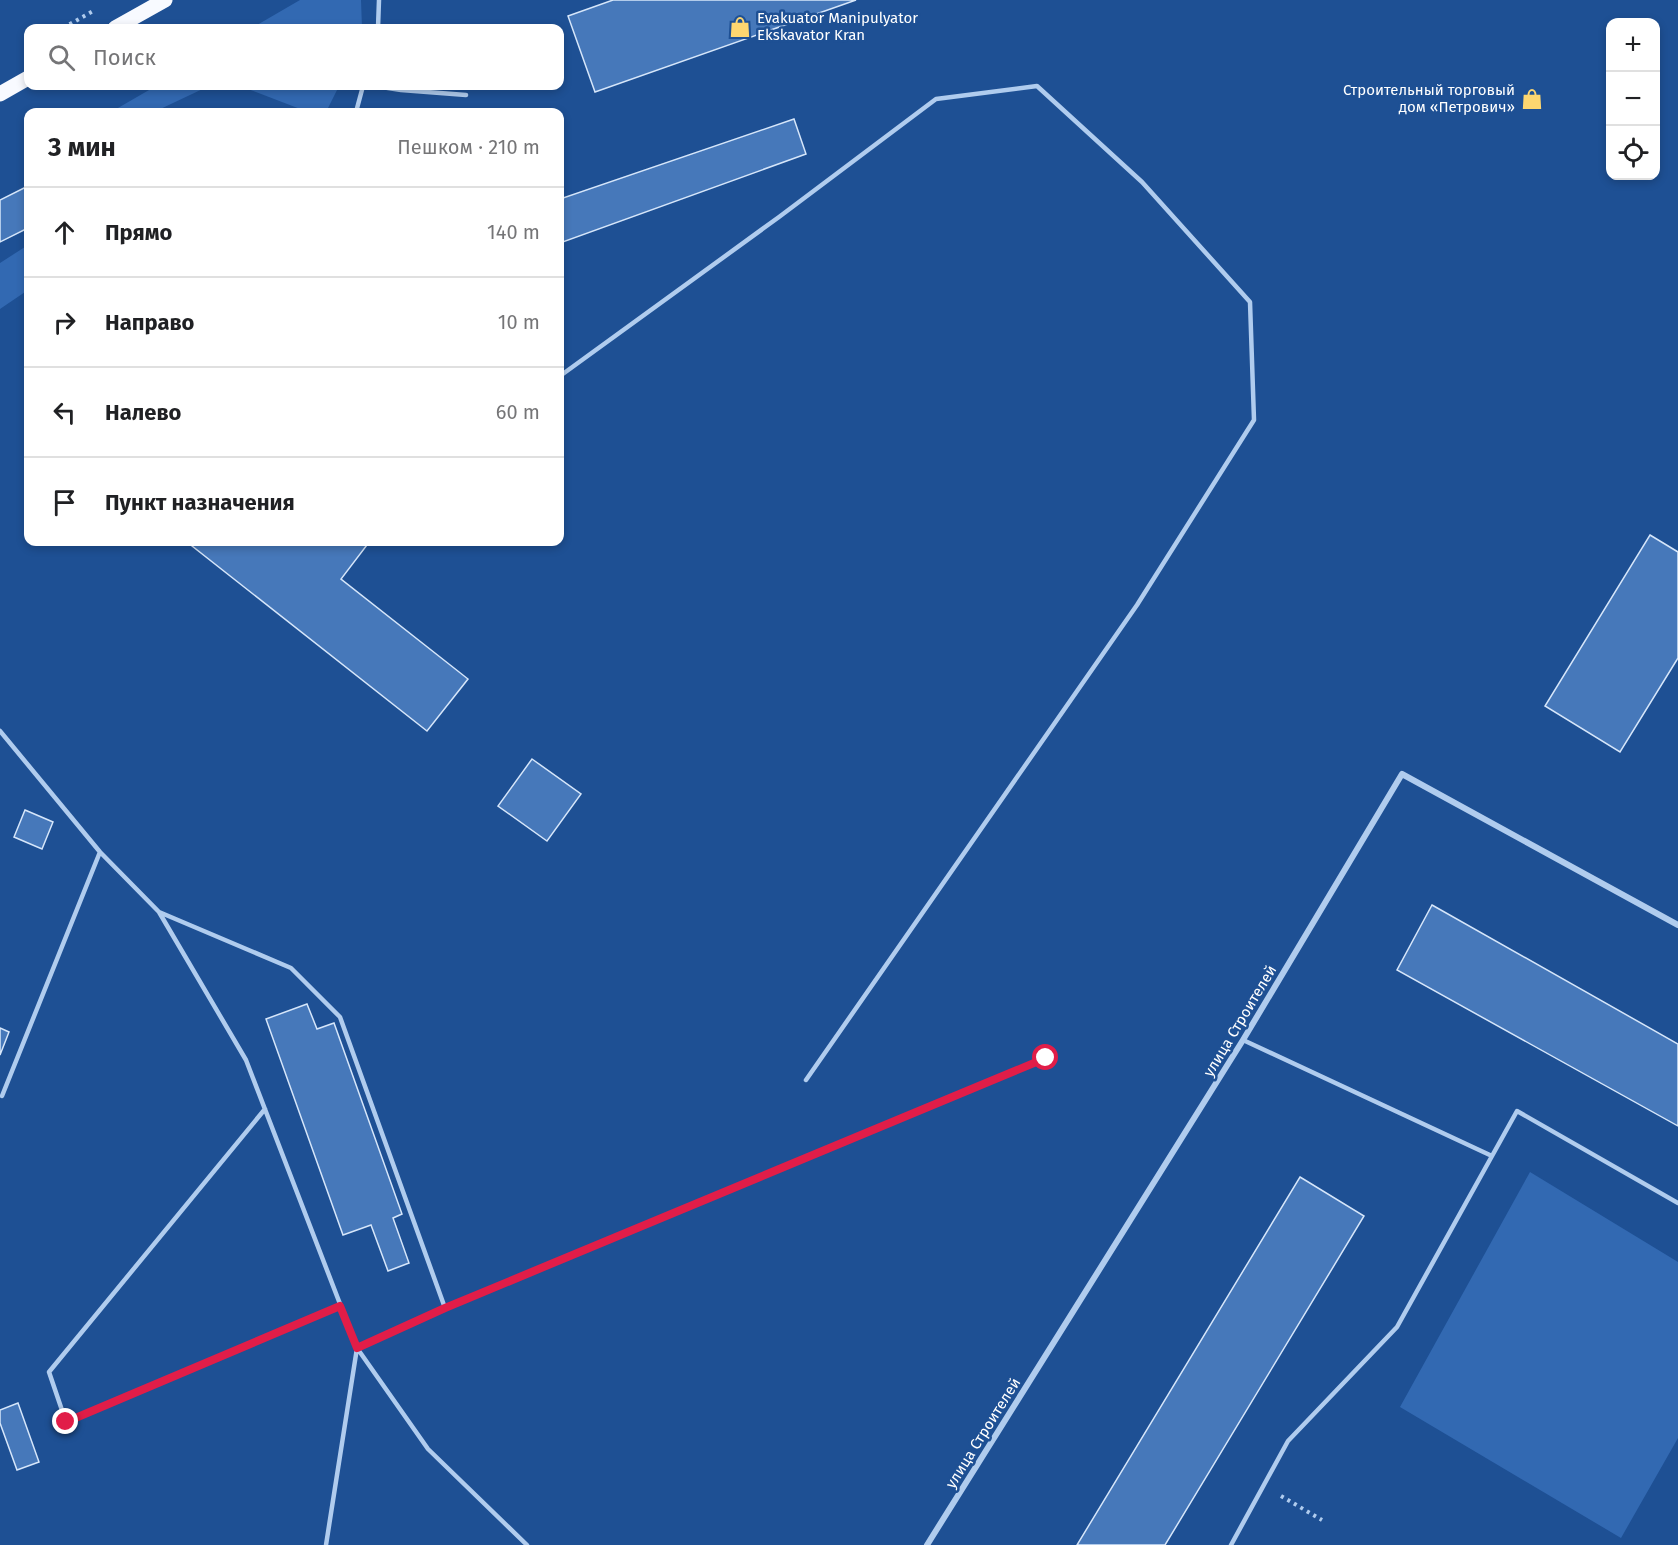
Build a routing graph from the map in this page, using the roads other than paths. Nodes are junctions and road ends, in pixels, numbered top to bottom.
1 (165, 0) edge
2 (379, 0) edge
3 (122, 24) edge
4 (378, 24) edge
5 (24, 80) edge
6 (362, 90) edge
7 (402, 90) edge
8 (0, 94) edge
9 (466, 96) dead end
10 (357, 108) edge
11 (564, 373) edge
12 (0, 731) edge
13 (100, 852) junction
14 (159, 912) junction
15 (1678, 925) edge
16 (1243, 1040) junction
17 (1046, 1058) dead end
18 (806, 1080) dead end
19 (2, 1096) dead end
20 (265, 1109) junction
21 (1492, 1156) junction
22 (1678, 1203) edge
23 (340, 1306) junction
24 (445, 1308) junction
25 (357, 1348) junction
26 (326, 1545) edge
27 (528, 1545) edge
28 (927, 1545) edge
29 (1231, 1545) edge

1 - 3 main road
2 - 4 lane
5 - 8 main road
6 - 10 lane
7 - 9 lane
11 - 18 lane
12 - 13 lane
13 - 14 lane
13 - 19 lane
14 - 20 lane
14 - 24 lane
15 - 16 street, улица Строителей
16 - 21 lane
16 - 28 street, улица Строителей
17 - 24 lane
20 - 23 lane
20 - 23 lane
21 - 22 lane
21 - 29 lane
23 - 25 lane
24 - 25 lane
25 - 26 lane
25 - 27 lane

